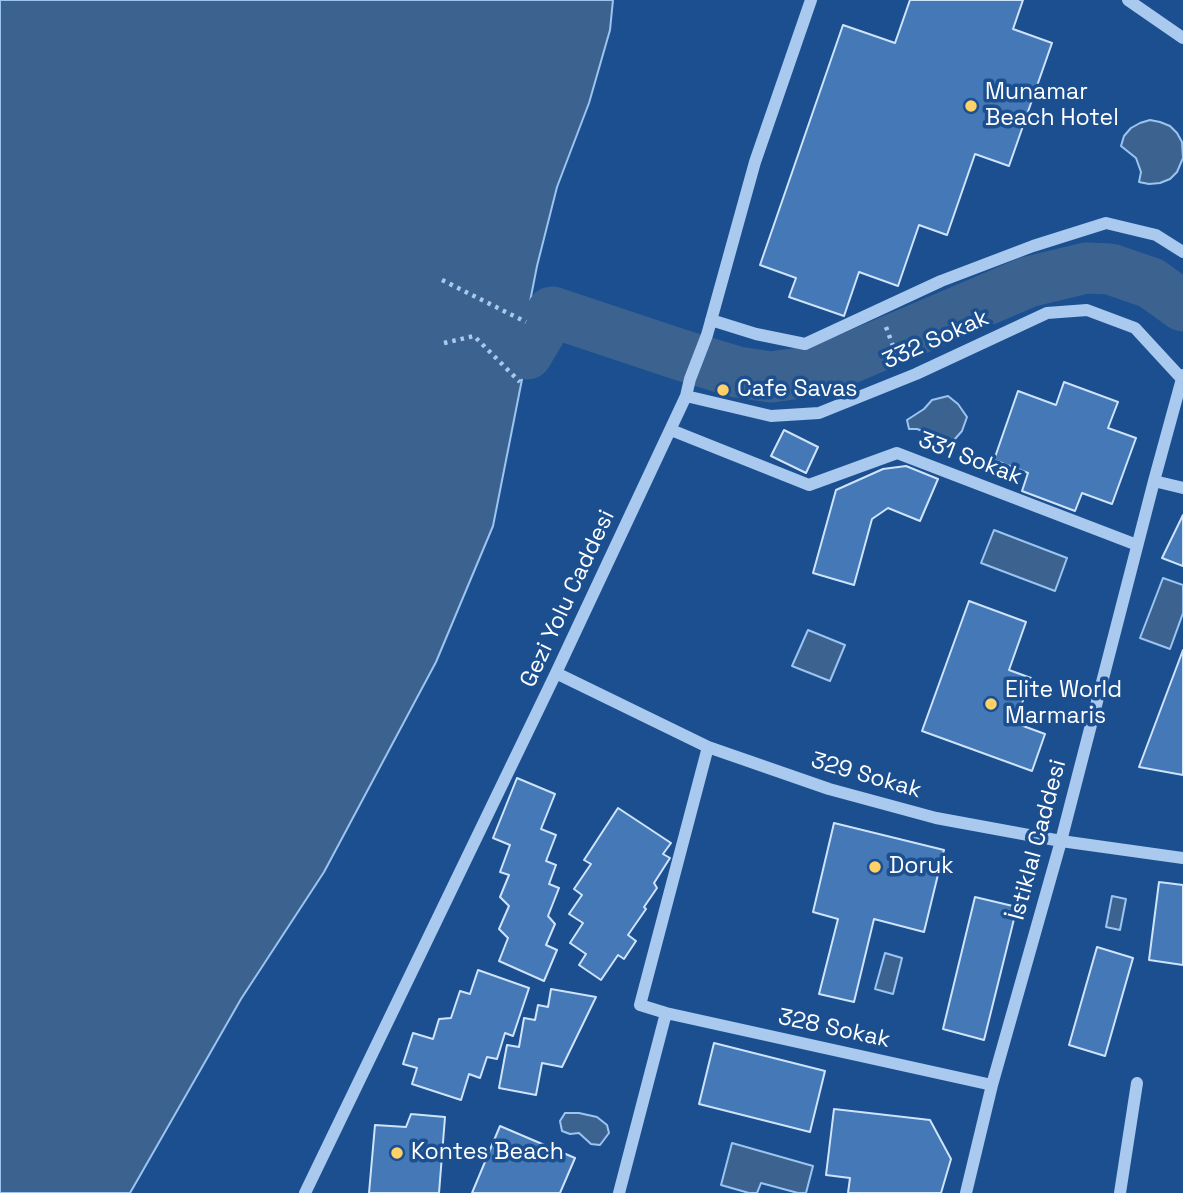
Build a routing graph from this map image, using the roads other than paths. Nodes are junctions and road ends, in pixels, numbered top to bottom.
1 (811, 0) edge
2 (1129, 0) edge
3 (1183, 38) edge
4 (1183, 252) edge
5 (711, 320) junction
6 (1182, 377) edge
7 (686, 396) junction
8 (671, 430) junction
9 (1154, 481) junction
10 (1183, 488) edge
11 (1137, 545) junction
12 (556, 673) junction
13 (708, 747) junction
14 (1060, 841) junction
15 (1183, 858) edge
16 (666, 1013) junction
17 (1137, 1083) dead end
18 (992, 1085) junction
19 (305, 1193) edge
20 (619, 1193) edge
21 (966, 1193) edge
22 (1120, 1193) edge

1 - 5 street, Gezi Yolu Caddesi
2 - 3 street
4 - 5 street
5 - 7 street, Gezi Yolu Caddesi
6 - 7 street, 332 Sokak
6 - 9 street, İstiklal Caddesi
7 - 8 street, Gezi Yolu Caddesi
8 - 11 street, 331 Sokak
8 - 12 street, Gezi Yolu Caddesi
9 - 10 street
9 - 11 street, İstiklal Caddesi
11 - 14 street, İstiklal Caddesi
12 - 13 street, 329 Sokak
12 - 19 street, Gezi Yolu Caddesi
13 - 14 street, 329 Sokak
13 - 16 street, 328 Sokak
14 - 15 street, 329 Sokak
14 - 18 street, İstiklal Caddesi
16 - 18 street, 328 Sokak
16 - 20 street
17 - 22 street
18 - 21 street, İstiklal Caddesi

